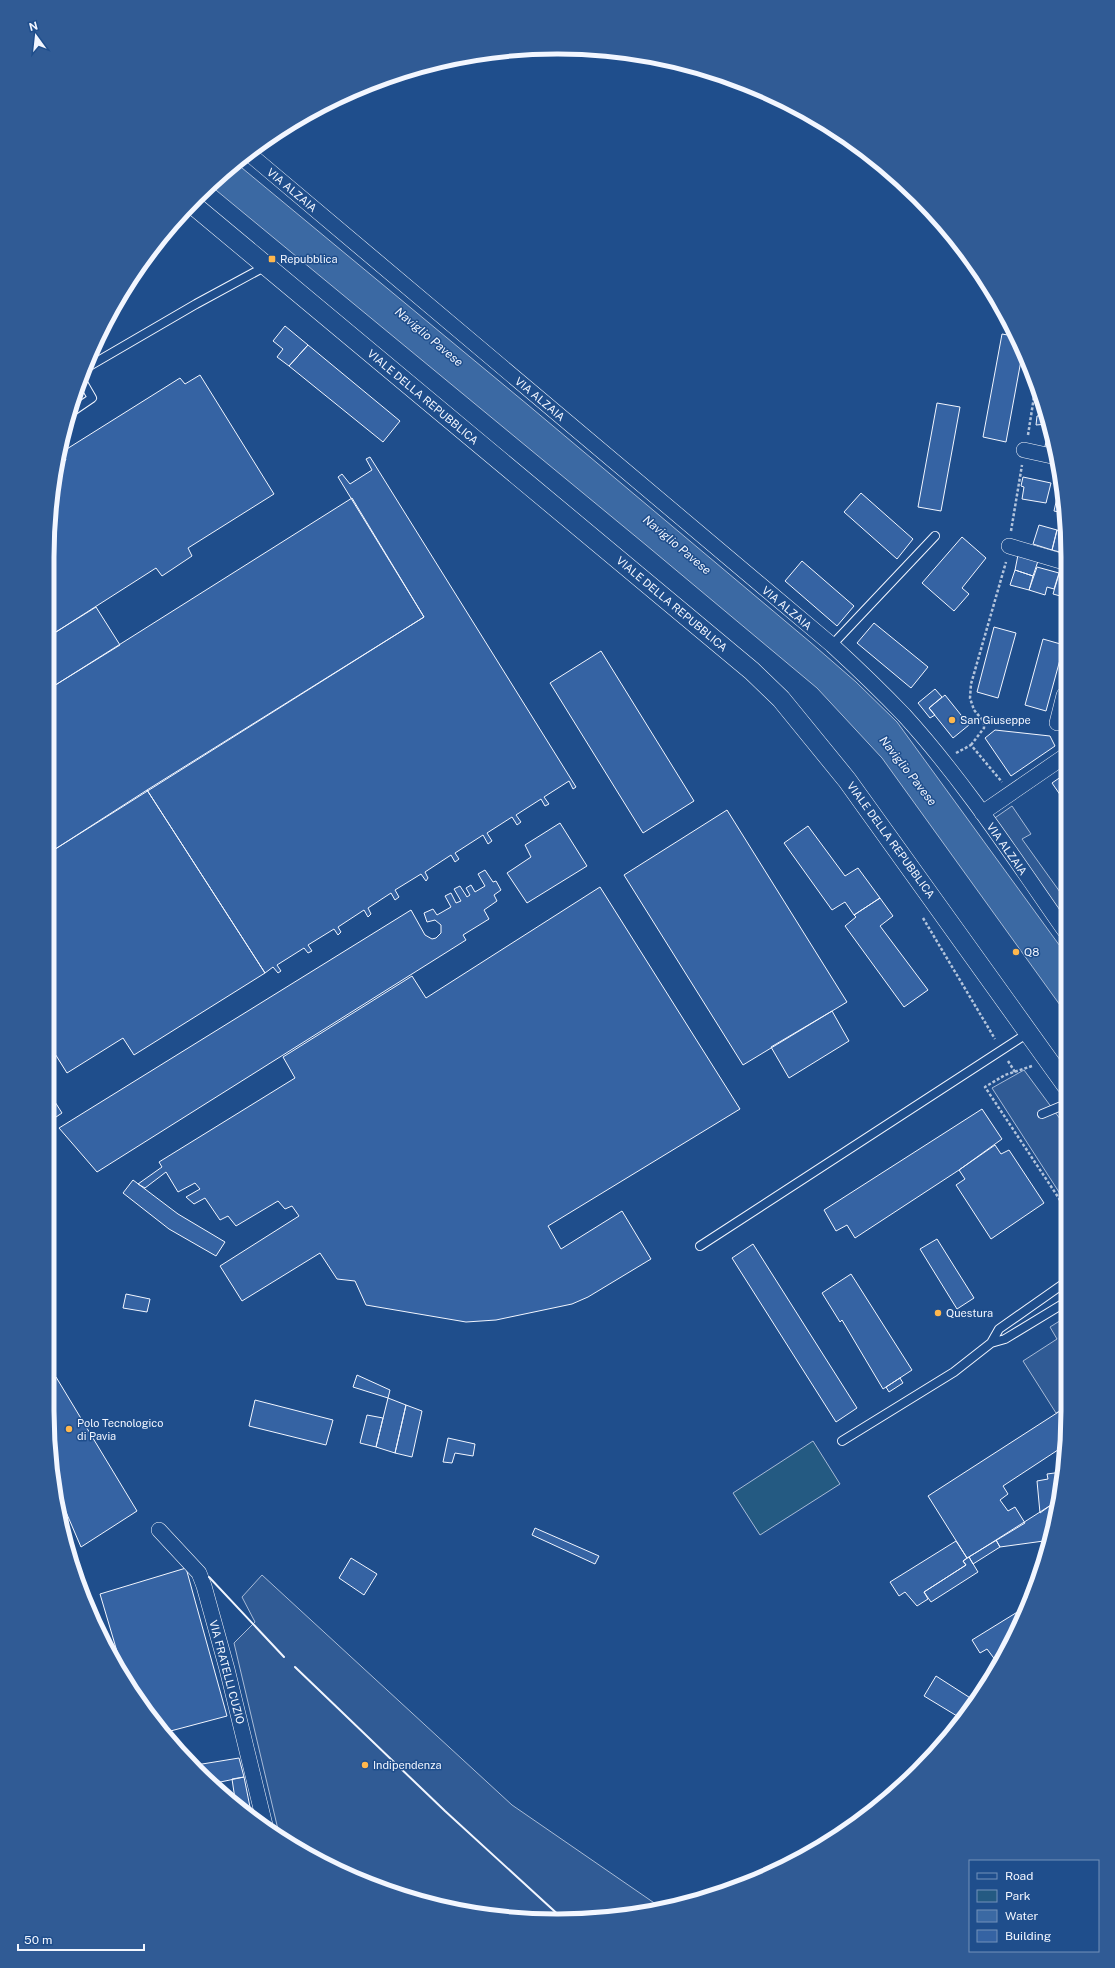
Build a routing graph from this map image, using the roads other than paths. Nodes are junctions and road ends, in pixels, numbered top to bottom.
1 (253, 157) edge
2 (196, 207) edge
3 (266, 266) junction
4 (92, 364) edge
5 (85, 385) edge
6 (77, 408) edge
7 (1024, 450) dead end
8 (1050, 456) edge
9 (935, 536) dead end
10 (1009, 546) dead end
11 (1061, 561) edge
12 (832, 646) junction
13 (1061, 706) edge
14 (1056, 723) dead end
15 (1061, 759) edge
16 (982, 813) junction
17 (1061, 925) edge
18 (1028, 1032) junction
19 (1061, 1078) edge
20 (1061, 1106) edge
21 (1042, 1114) dead end
22 (700, 1246) dead end
23 (1061, 1286) edge
24 (1061, 1305) edge
25 (991, 1343) junction
26 (842, 1441) dead end
27 (159, 1530) dead end
28 (264, 1819) edge

1 - 12 street, VIA ALZAIA
2 - 3 street, VIALE DELLA REPUBBLICA
3 - 4 lane
3 - 18 street, VIALE DELLA REPUBBLICA
5 - 6 lane
7 - 8 street
9 - 12 lane
10 - 11 street
12 - 16 street, VIA ALZAIA
13 - 14 street
15 - 16 street
16 - 17 street, VIA ALZAIA
18 - 19 street, VIALE DELLA REPUBBLICA
18 - 22 lane
20 - 21 lane
23 - 25 lane
24 - 25 lane
25 - 26 lane
27 - 28 street, VIA FRATELLI CUZIO

